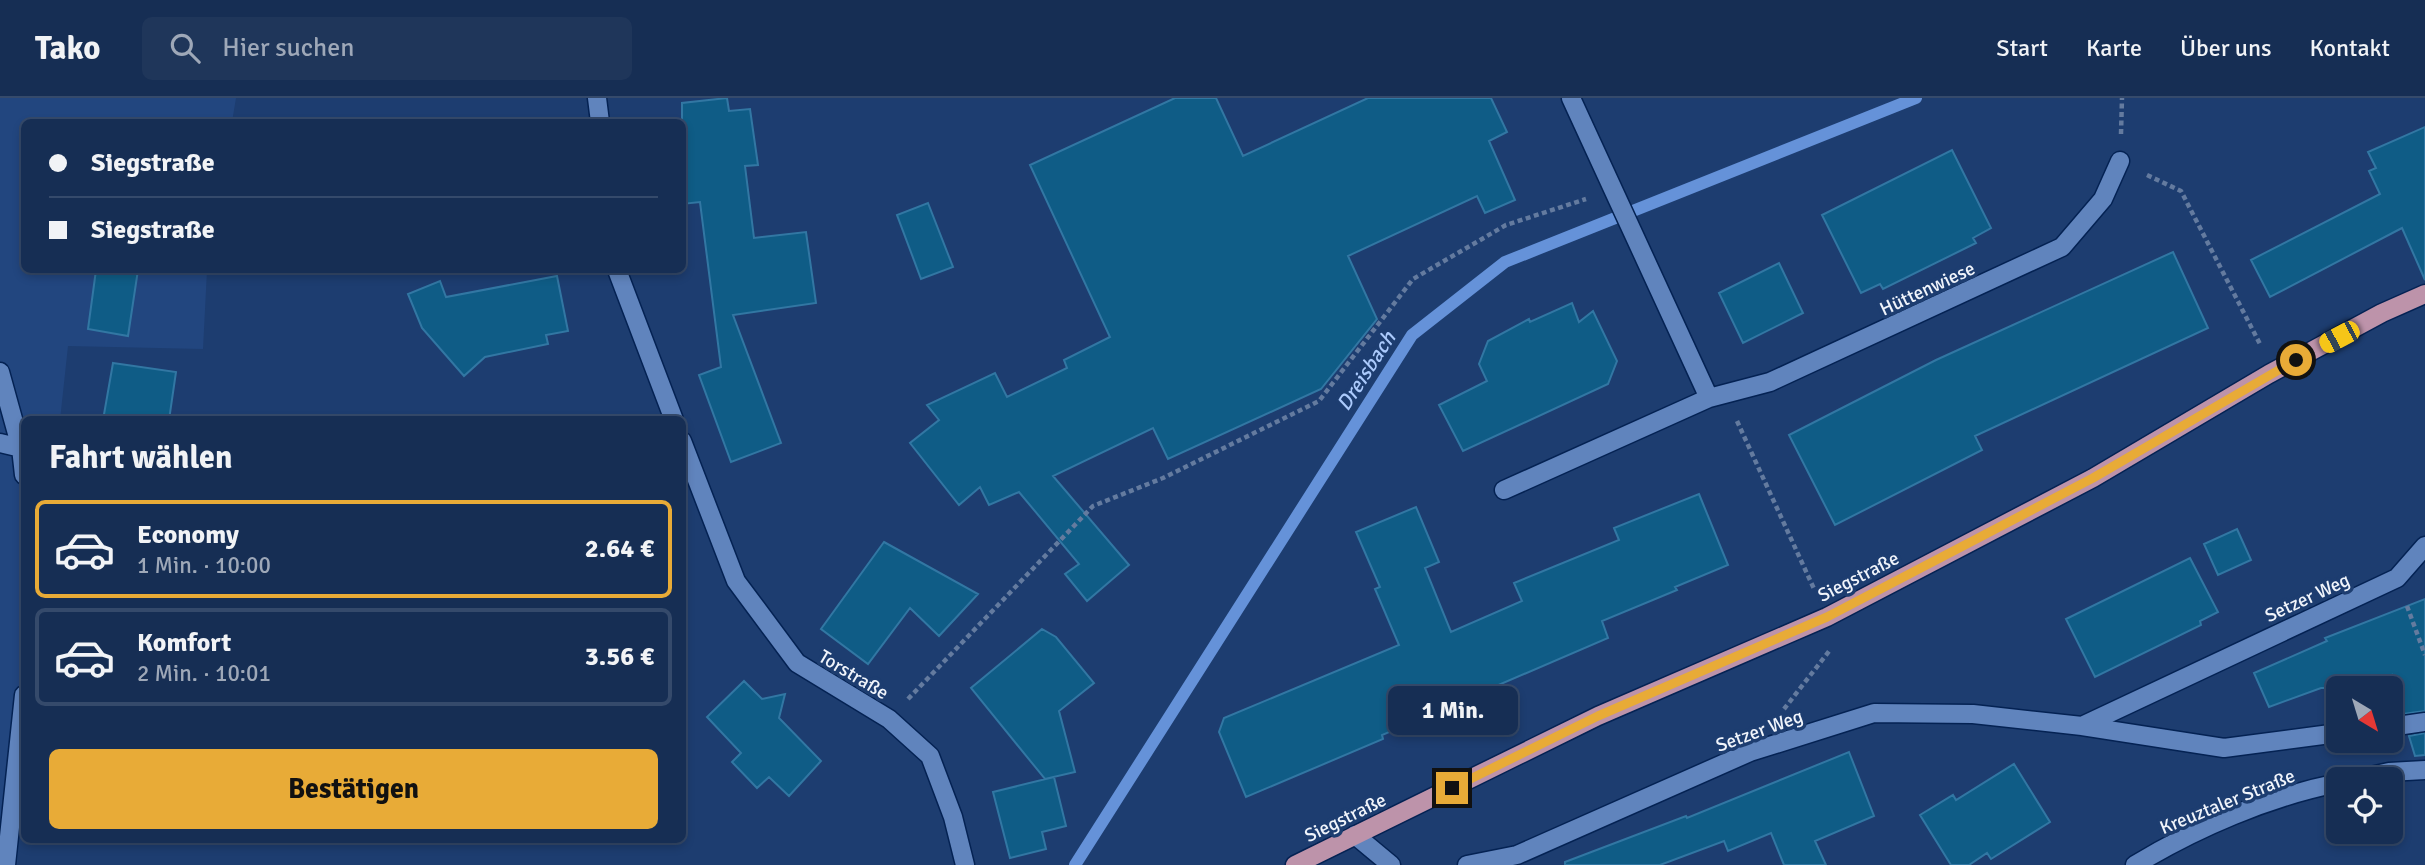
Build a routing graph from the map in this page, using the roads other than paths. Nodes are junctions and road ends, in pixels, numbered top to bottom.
1 (597, 98) edge
2 (1571, 98) edge
3 (600, 119) edge
4 (2120, 161) dead end
5 (618, 273) edge
6 (2425, 294) edge
7 (0, 372) edge
8 (1709, 398) junction
9 (672, 416) edge
10 (0, 443) edge
11 (21, 448) joint
12 (686, 451) edge
13 (1503, 490) dead end
14 (2425, 546) edge
15 (2425, 722) edge
16 (21, 723) edge
17 (2403, 725) edge
18 (2082, 726) junction
19 (2326, 735) edge
20 (2425, 771) edge
21 (2403, 772) edge
22 (2326, 787) edge
23 (1355, 835) junction
24 (6, 865) edge
25 (965, 865) edge
26 (1295, 865) edge
27 (1391, 865) edge
28 (1467, 865) edge
29 (2135, 865) edge

1 - 3 street
2 - 8 street
4 - 8 street, Hüttenwiese
5 - 9 street
6 - 23 main road, Siegstraße
7 - 11 street
8 - 13 street, Hüttenwiese
10 - 11 street
12 - 25 street, Torstraße
14 - 18 street, Setzer Weg
15 - 17 street
16 - 24 street
18 - 19 street, Setzer Weg
18 - 28 street, Setzer Weg
20 - 21 street
22 - 29 street, Kreuztaler Straße
23 - 26 main road, Siegstraße
23 - 27 street

